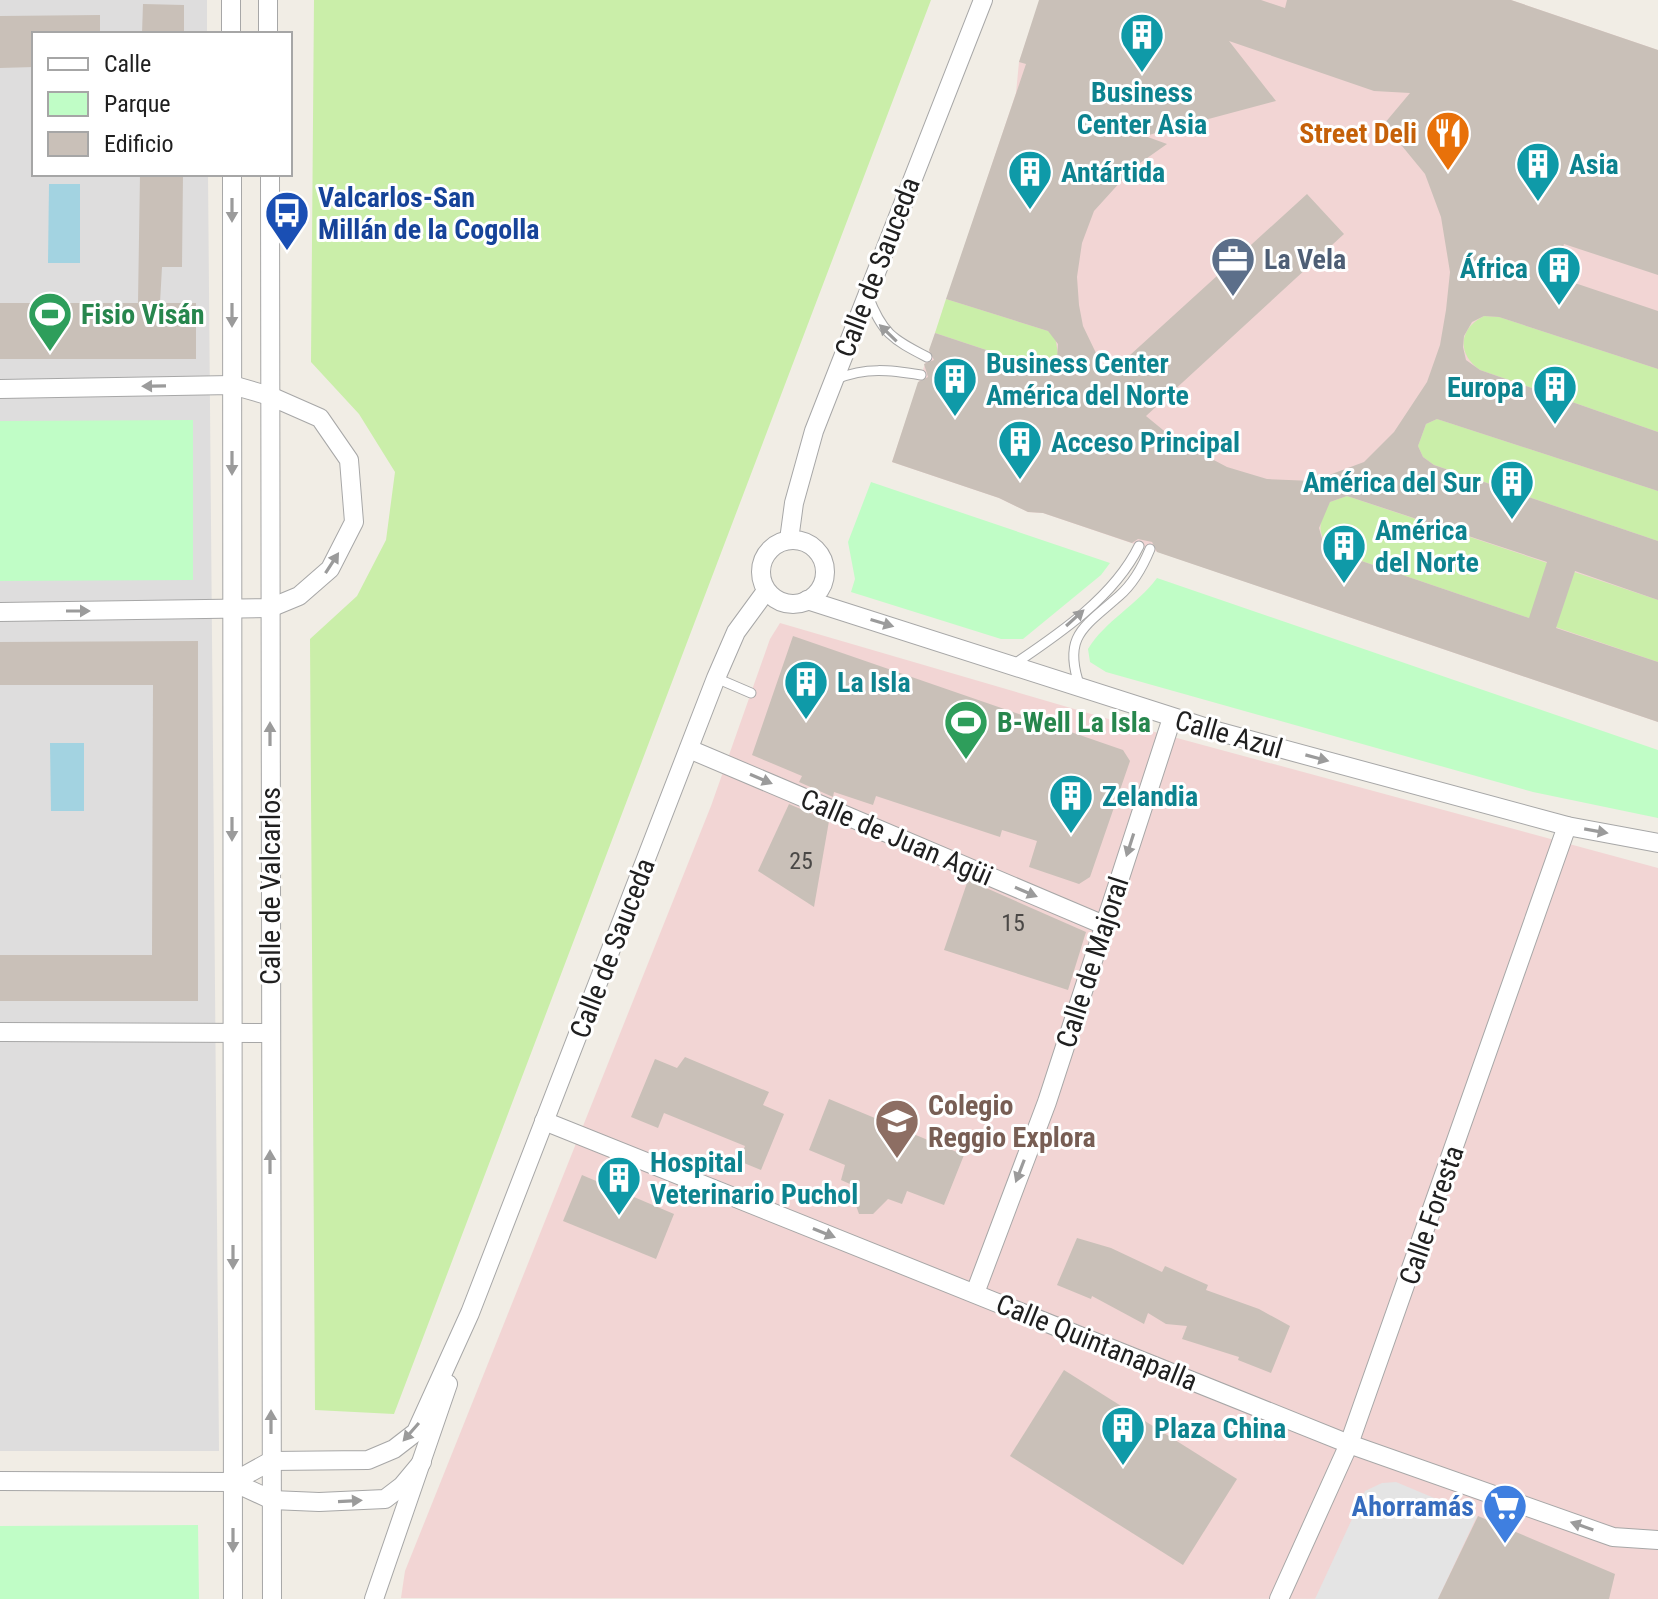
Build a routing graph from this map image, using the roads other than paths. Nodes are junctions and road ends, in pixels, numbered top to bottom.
1 (231, 0) edge
2 (268, 0) edge
3 (983, 0) edge
4 (231, 32) edge
5 (268, 32) edge
6 (232, 176) edge
7 (270, 176) edge
8 (867, 293) junction
9 (927, 357) dead end
10 (921, 375) dead end
11 (833, 381) junction
12 (232, 385) junction
13 (0, 389) edge
14 (270, 396) junction
15 (789, 540) junction
16 (1139, 546) dead end
17 (1150, 549) dead end
18 (766, 591) junction
19 (807, 600) junction
20 (270, 608) junction
21 (231, 611) junction
22 (0, 612) edge
23 (1013, 665) junction
24 (716, 678) junction
25 (1081, 688) junction
26 (751, 693) dead end
27 (1172, 718) junction
28 (689, 749) junction
29 (1567, 826) junction
30 (1658, 843) edge
31 (1104, 925) junction
32 (232, 1031) junction
33 (0, 1032) edge
34 (270, 1033) junction
35 (544, 1121) junction
36 (975, 1293) junction
37 (470, 1313) junction
38 (1349, 1444) junction
39 (271, 1461) junction
40 (422, 1462) junction
41 (0, 1481) edge
42 (233, 1482) junction
43 (272, 1500) junction
44 (1658, 1540) edge
45 (233, 1599) edge
46 (272, 1599) edge
47 (374, 1599) edge
48 (1279, 1599) edge

1 - 4 street
2 - 5 street
3 - 8 street, Calle de Sauceda
6 -> 12 street, Calle de Valcarlos
7 - 14 street, Calle de Valcarlos
9 -> 8 lane
8 - 11 street, Calle de Sauceda
10 - 11 lane
11 - 15 street, Calle de Sauceda
12 -> 13 street
12 - 14 street
12 -> 21 street, Calle de Valcarlos
14 - 20 street, Calle de Valcarlos
20 -> 14 street
15 - 18 street
15 - 19 street
23 -> 16 lane
17 - 25 lane
18 - 19 street
18 - 24 street, Calle de Sauceda
19 -> 23 street, Calle Azul
20 - 21 street
34 -> 20 street, Calle de Valcarlos
22 -> 21 street
21 -> 32 street, Calle de Valcarlos
23 - 25 street, Calle Azul
24 - 26 lane
24 - 28 street, Calle de Sauceda
25 - 27 street, Calle Azul
27 -> 29 street, Calle Azul
27 -> 31 street, Calle de Majoral
28 -> 31 street, Calle de Juan Agüi
28 - 35 street, Calle de Sauceda
29 -> 30 street, Calle Azul
29 - 38 street, Calle Foresta
31 -> 36 street, Calle de Majoral
32 - 33 street
32 - 34 street
32 -> 42 street, Calle de Valcarlos
39 -> 34 street, Calle de Valcarlos
35 -> 36 street, Calle Quintanapalla
35 - 37 street, Calle de Sauceda
36 - 38 street, Calle Quintanapalla
37 -> 39 street, Calle de Sauceda
37 - 40 street, Calle de Sauceda
44 -> 38 street, Calle Quintanapalla
38 - 48 street, Calle Foresta
39 - 42 street
39 - 43 street, Calle de Valcarlos
43 -> 40 street, Calle de Sauceda
40 - 47 street, Calle de Sauceda
41 - 42 street
42 - 43 street
42 -> 45 street, Calle de Valcarlos
43 - 46 street, Calle de Valcarlos

